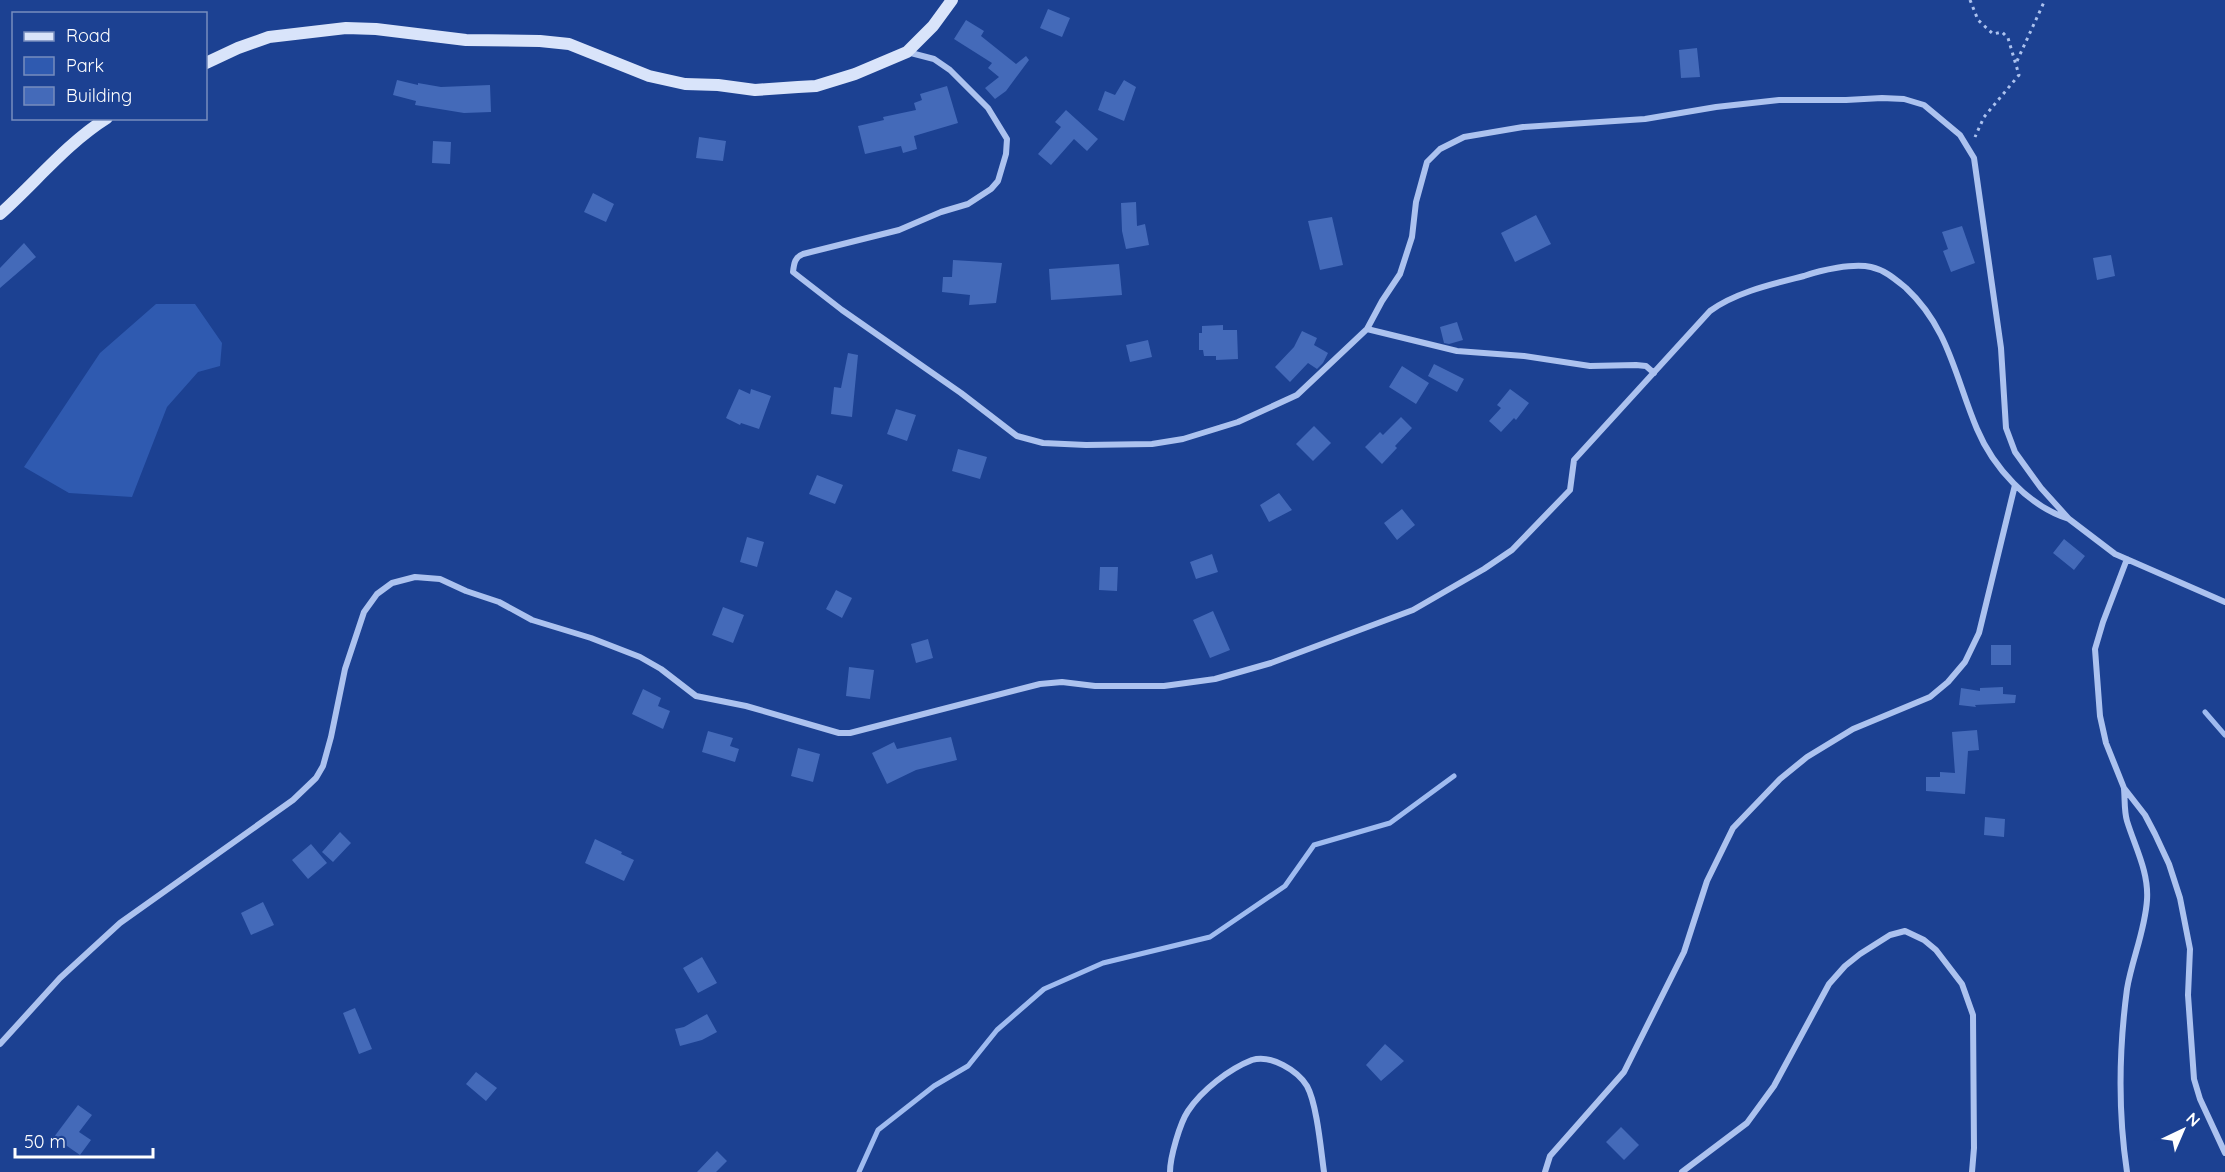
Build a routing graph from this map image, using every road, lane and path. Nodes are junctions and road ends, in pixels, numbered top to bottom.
1 (952, 0) edge
2 (1970, 0) edge
3 (2045, 0) edge
4 (907, 52) junction
5 (2016, 62) junction
6 (207, 63) edge
7 (104, 120) edge
8 (1970, 148) junction
9 (0, 214) edge
10 (1367, 329) junction
11 (1654, 372) junction
12 (2015, 485) junction
13 (2069, 519) junction
14 (2127, 559) junction
15 (2225, 602) edge
16 (2124, 788) junction
17 (0, 1044) edge
18 (2225, 1153) edge
19 (1170, 1172) edge
20 (1324, 1172) edge
21 (1545, 1172) edge
22 (1682, 1172) edge
23 (1972, 1172) edge
24 (2127, 1172) edge

1 - 4 main road
2 - 5 path
3 - 5 path
4 - 6 main road
4 - 10 street
5 - 8 path
7 - 9 main road
8 - 10 street
8 - 13 street
10 - 11 street
11 - 12 street
11 - 17 street
12 - 13 street
12 - 21 street
13 - 14 street
14 - 15 street
14 - 16 street
16 - 18 street
16 - 24 street
19 - 20 street
22 - 23 street

